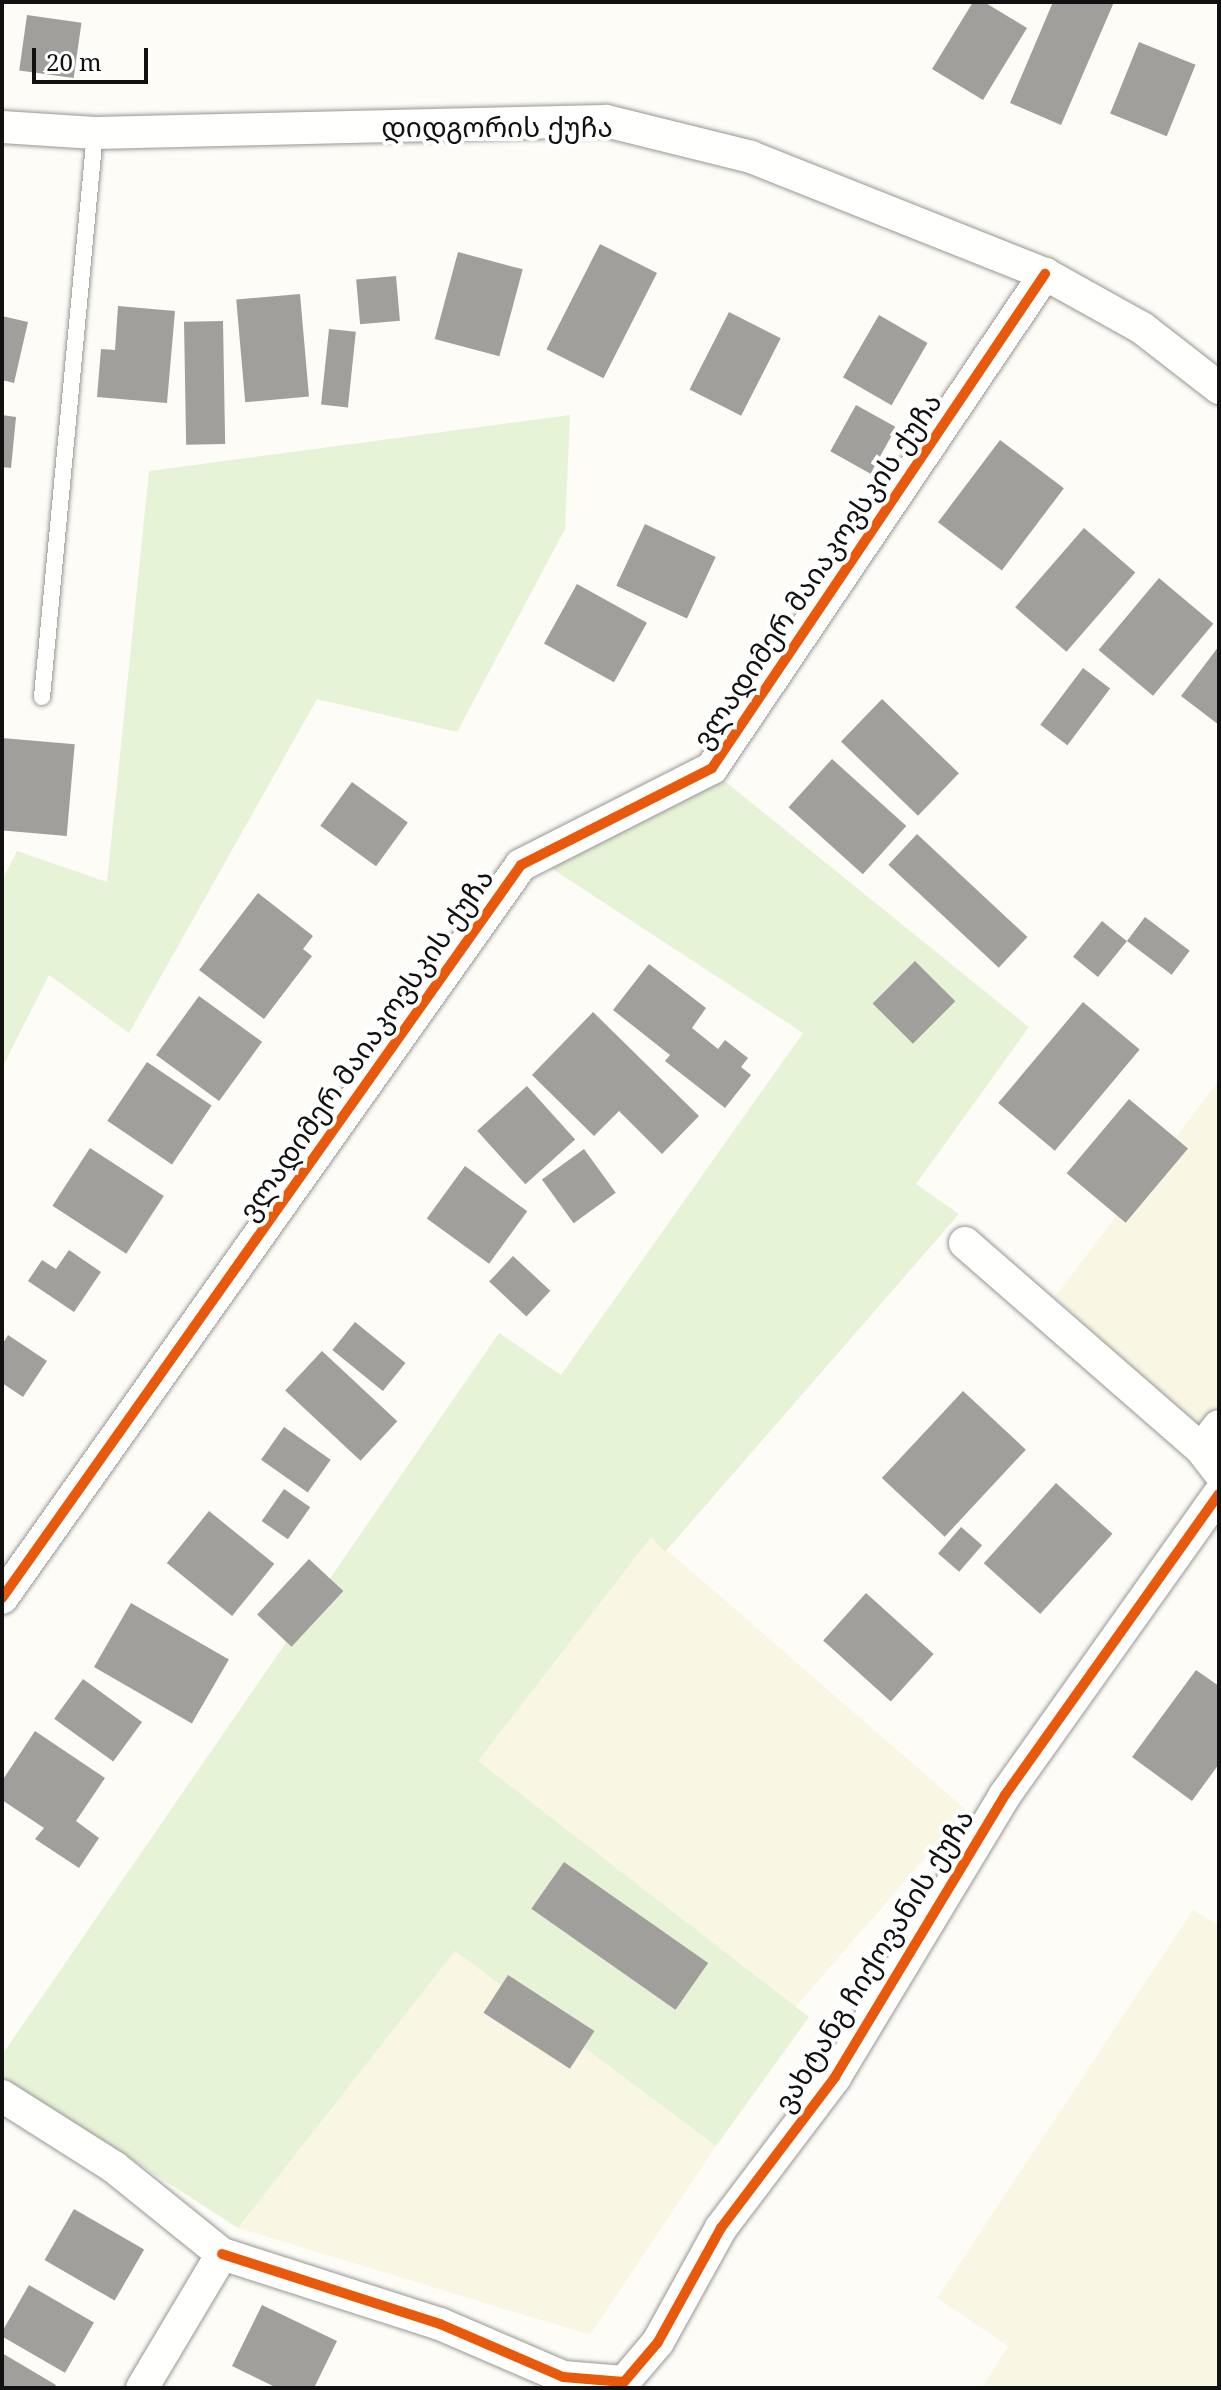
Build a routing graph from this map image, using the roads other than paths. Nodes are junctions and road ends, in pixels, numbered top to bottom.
1 (2, 127) edge
2 (95, 133) junction
3 (1045, 274) junction
4 (1219, 388) edge
5 (42, 697) dead end
6 (965, 1243) dead end
7 (1213, 1449) edge
8 (1219, 1494) edge
9 (2, 1598) edge
10 (2, 2096) edge
11 (222, 2254) junction
12 (142, 2388) edge

1 - 2 street, დიდგორის ქუჩა
2 - 3 street, დიდგორის ქუჩა
2 - 5 lane
3 - 4 street, დიდგორის ქუჩა
3 - 9 street, ვლადიმერ მაიაკოვსკის ქუჩა
6 - 7 street
8 - 11 street, ვახტანგ ჩიქოვანის ქუჩა
10 - 11 street
11 - 12 street

